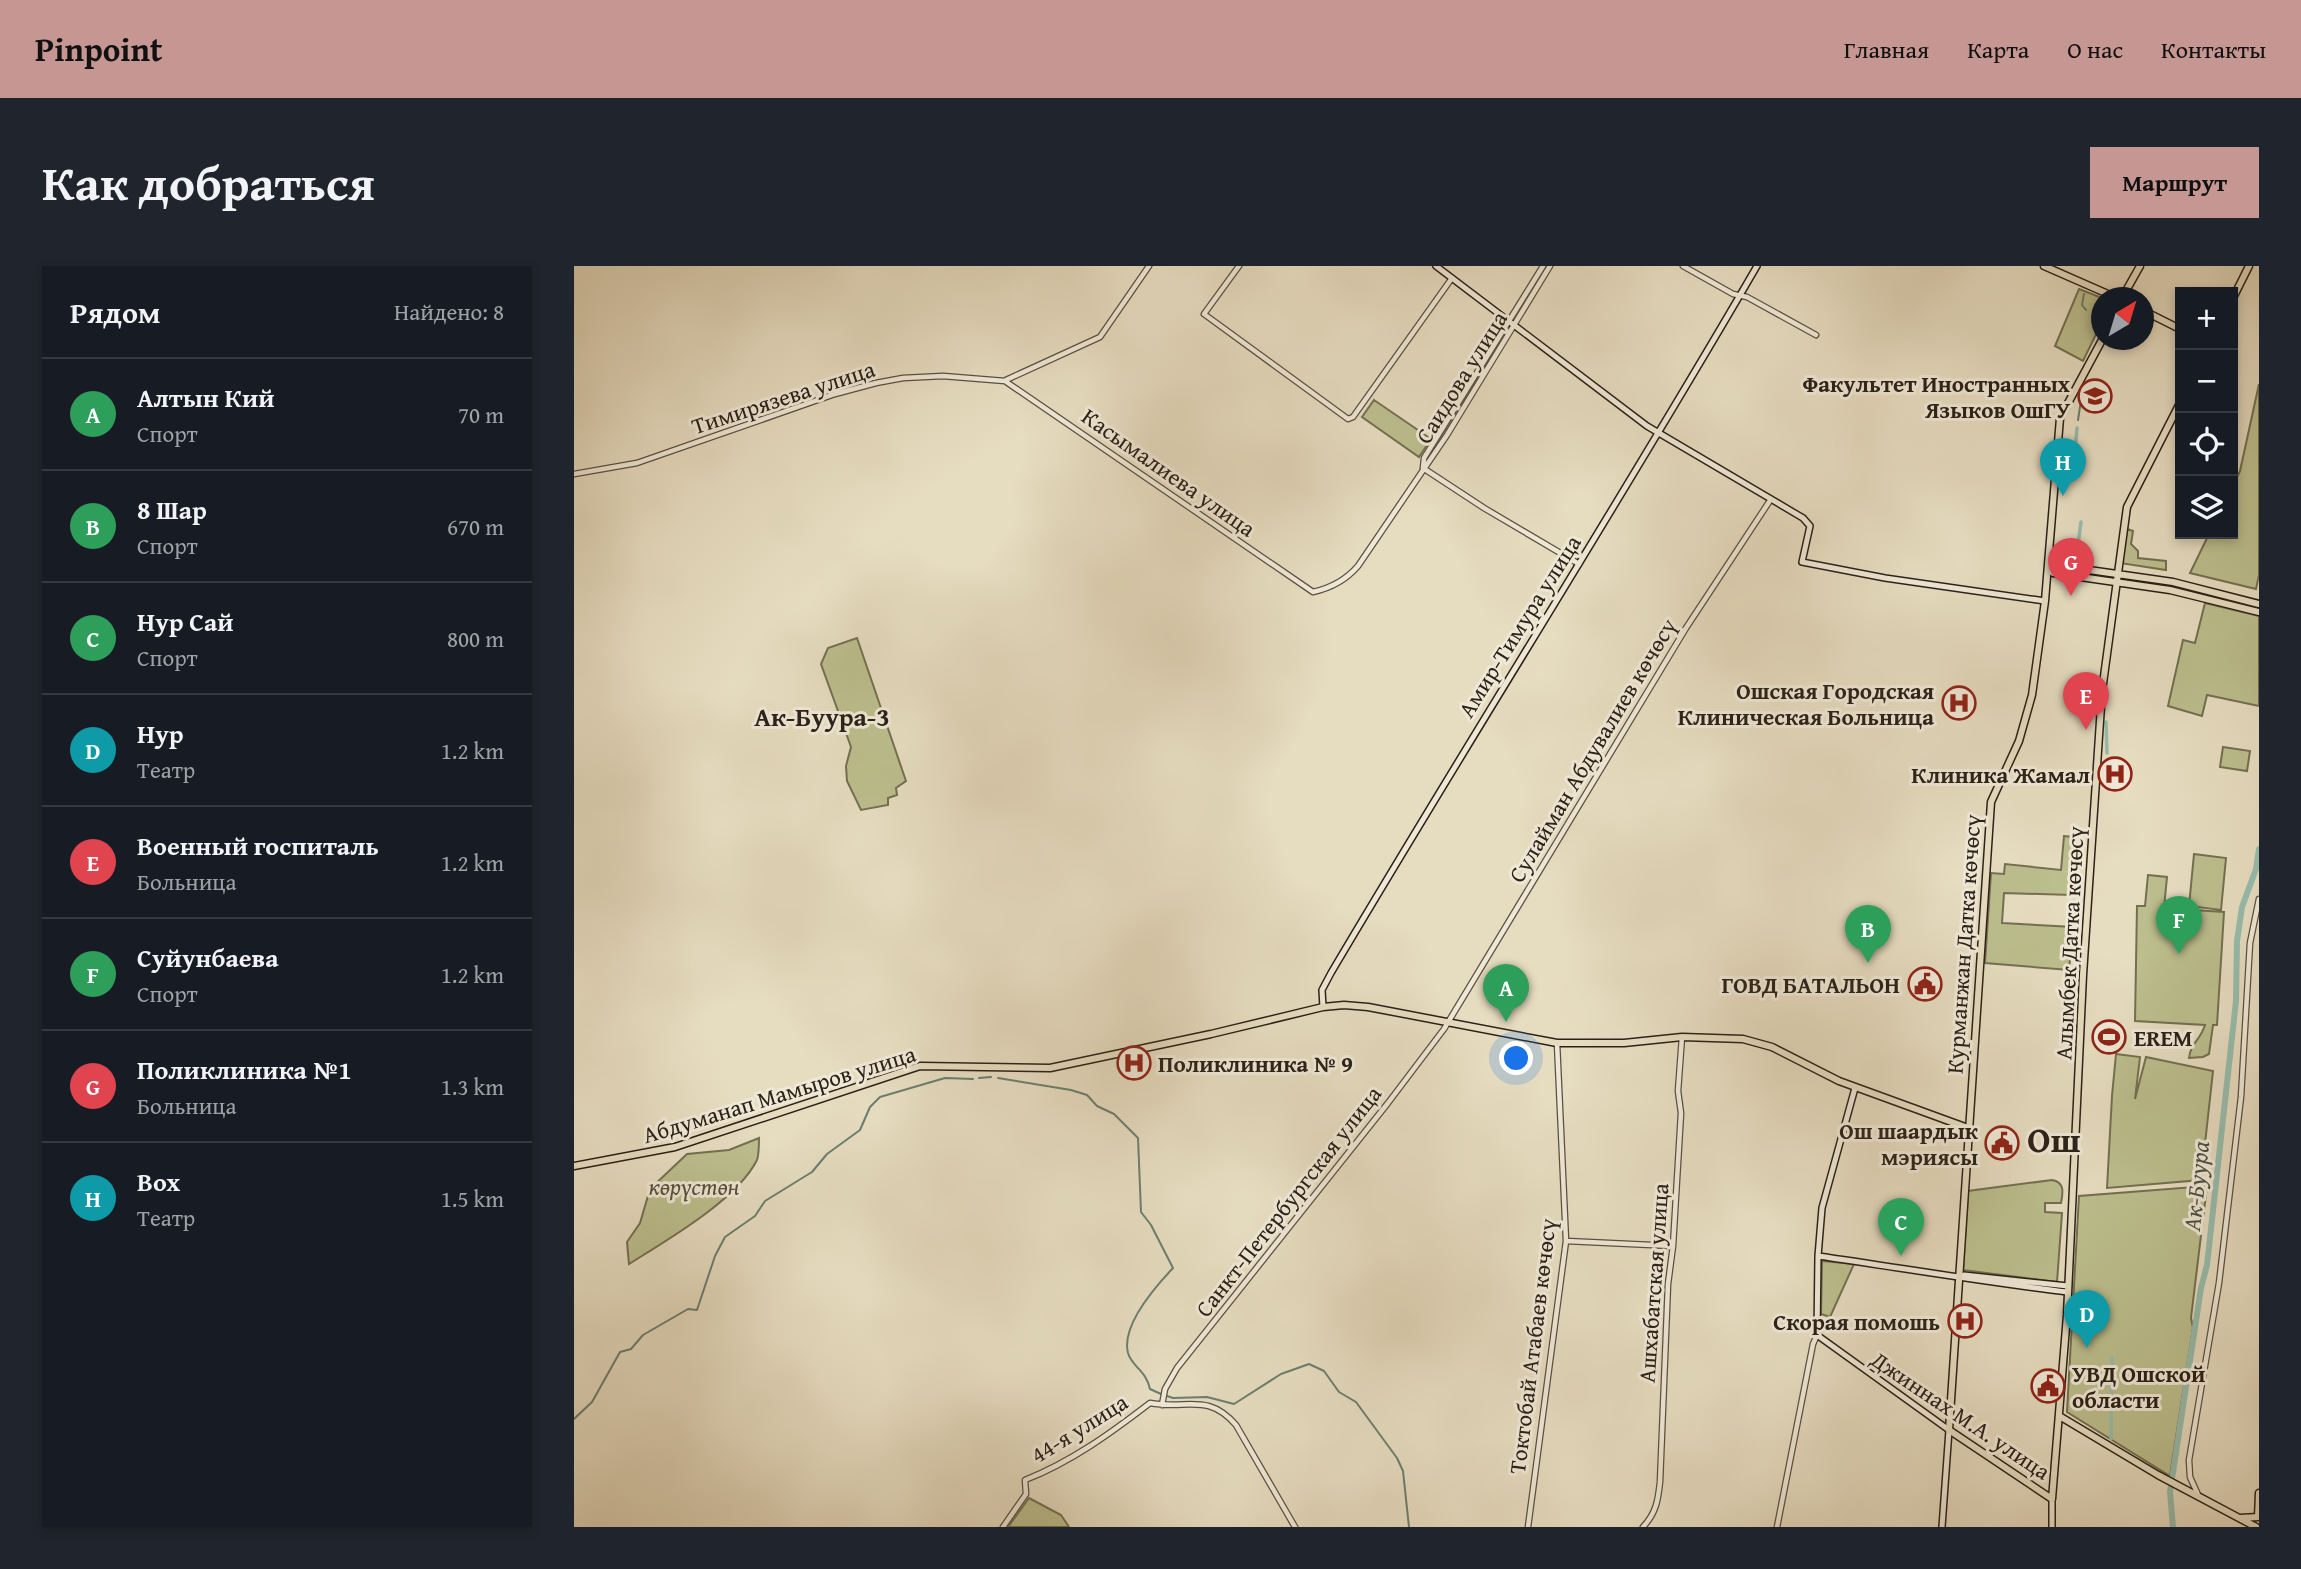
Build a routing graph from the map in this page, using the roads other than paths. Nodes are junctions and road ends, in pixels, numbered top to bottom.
1 (1149, 266) edge
2 (1239, 266) edge
3 (1436, 266) edge
4 (1543, 266) edge
5 (1550, 266) edge
6 (1683, 266) edge
7 (1757, 266) edge
8 (2045, 266) edge
9 (2140, 266) edge
10 (2249, 266) edge
11 (1452, 278) junction
12 (2094, 287) edge
13 (2126, 287) edge
14 (2238, 288) edge
15 (1740, 295) junction
16 (2154, 316) edge
17 (1508, 319) junction
18 (1514, 324) junction
19 (2175, 326) edge
20 (1816, 335) dead end
21 (2097, 350) edge
22 (1005, 381) junction
23 (2175, 413) edge
24 (1659, 434) junction
25 (1423, 468) junction
26 (574, 474) edge
27 (1771, 499) junction
28 (1578, 564) junction
29 (2048, 569) junction
30 (2117, 573) junction
31 (2115, 582) junction
32 (2188, 590) junction
33 (1312, 592) joint
34 (2045, 601) junction
35 (2259, 604) edge
36 (2259, 612) edge
37 (2259, 900) edge
38 (1323, 1007) junction
39 (1447, 1021) junction
40 (1682, 1037) junction
41 (1557, 1043) junction
42 (1855, 1088) junction
43 (1968, 1128) junction
44 (574, 1166) edge
45 (1566, 1241) junction
46 (1673, 1247) junction
47 (1818, 1256) junction
48 (1958, 1277) junction
49 (2068, 1289) junction
50 (1817, 1335) junction
51 (1162, 1405) junction
52 (2061, 1417) junction
53 (1949, 1430) junction
54 (2259, 1496) edge
55 (2199, 1498) junction
56 (2052, 1499) junction
57 (2259, 1517) edge
58 (2242, 1518) junction
59 (1003, 1527) edge
60 (1295, 1527) edge
61 (1528, 1527) edge
62 (1643, 1527) edge
63 (1777, 1527) edge
64 (1942, 1527) edge
65 (2052, 1527) edge
66 (2257, 1527) edge

1 - 22 street
2 - 11 street
3 - 11 main road
4 - 17 street, Саидова улица
5 - 18 street, Саидова улица
6 - 15 street
7 - 15 main road, Амир-Тимура улица
8 - 12 main road
9 - 13 main road
10 - 14 main road
11 - 17 main road
15 - 20 street
15 - 24 main road, Амир-Тимура улица
16 - 19 main road
17 - 18 main road
17 - 25 street, Саидова улица
18 - 24 main road
18 - 25 street, Саидова улица
21 - 29 main road, Курманжан Датка көчөсү
22 - 26 street, Тимирязева улица
22 - 33 street, Касымалиева улица
23 - 30 main road, Алымбек Датка көчөсү
24 - 27 main road
24 - 28 main road, Амир-Тимура улица
25 - 28 street
25 - 33 street, Саидова улица
27 - 34 main road
27 - 39 street, Сулайман Абдувалиев көчөсү
28 - 38 main road, Амир-Тимура улица
29 - 30 main road
29 - 31 main road
29 - 34 main road, Курманжан Датка көчөсү
30 - 31 main road, Алымбек Датка көчөсү
30 - 32 main road
31 - 32 main road
31 - 49 main road, Алымбек Датка көчөсү
32 - 35 main road
32 - 36 main road
34 - 43 main road, Курманжан Датка көчөсү
37 - 55 street
38 - 39 main road, Абдуманап Мамыров улица
38 - 44 main road, Абдуманап Мамыров улица
39 - 41 main road, Абдуманап Мамыров улица
39 - 51 street, Санкт-Петербургская улица
40 - 41 main road, Абдуманап Мамыров улица
40 - 42 main road, Абдуманап Мамыров улица
40 - 46 street, Ашхабатская улица
41 - 45 street, Токтобай Атабаев көчөсү
42 - 43 main road, Абдуманап Мамыров улица
42 - 47 main road
43 - 48 main road, Курманжан Датка көчөсү
45 - 46 street
45 - 61 street, Токтобай Атабаев көчөсү
46 - 62 street, Ашхабатская улица
47 - 48 main road
47 - 50 main road
48 - 49 main road
48 - 53 main road, Курманжан Датка көчөсү
49 - 52 main road, Алымбек Датка көчөсү
50 - 53 main road, Джиннах М.А. улица
50 - 63 street
51 - 59 street, 44-я улица
51 - 60 street
52 - 55 main road
52 - 56 main road, Алымбек Датка көчөсү
53 - 56 main road, Джиннах М.А. улица
53 - 64 main road
54 - 57 main road
54 - 58 main road
55 - 58 main road
56 - 65 main road
57 - 58 main road
57 - 66 main road
58 - 66 main road

